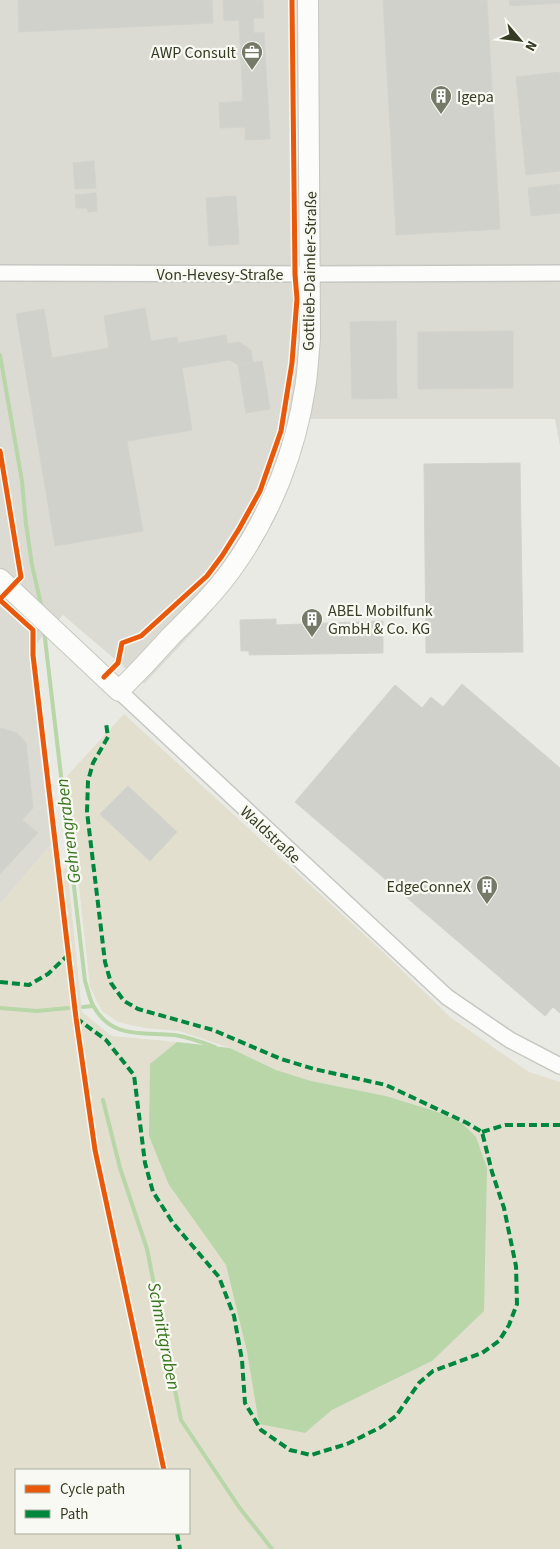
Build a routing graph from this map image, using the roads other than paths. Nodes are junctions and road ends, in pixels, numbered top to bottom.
1 (308, 0) edge
2 (0, 273) edge
3 (560, 273) edge
4 (311, 274) junction
5 (0, 579) edge
6 (119, 692) junction
7 (560, 1066) edge

1 - 4 street, Gottlieb-Daimler-Straße
2 - 4 street, Von-Hevesy-Straße
3 - 4 street, Von-Hevesy-Straße
4 - 6 street, Gottlieb-Daimler-Straße
5 - 6 street, Waldstraße
6 - 7 street, Waldstraße

